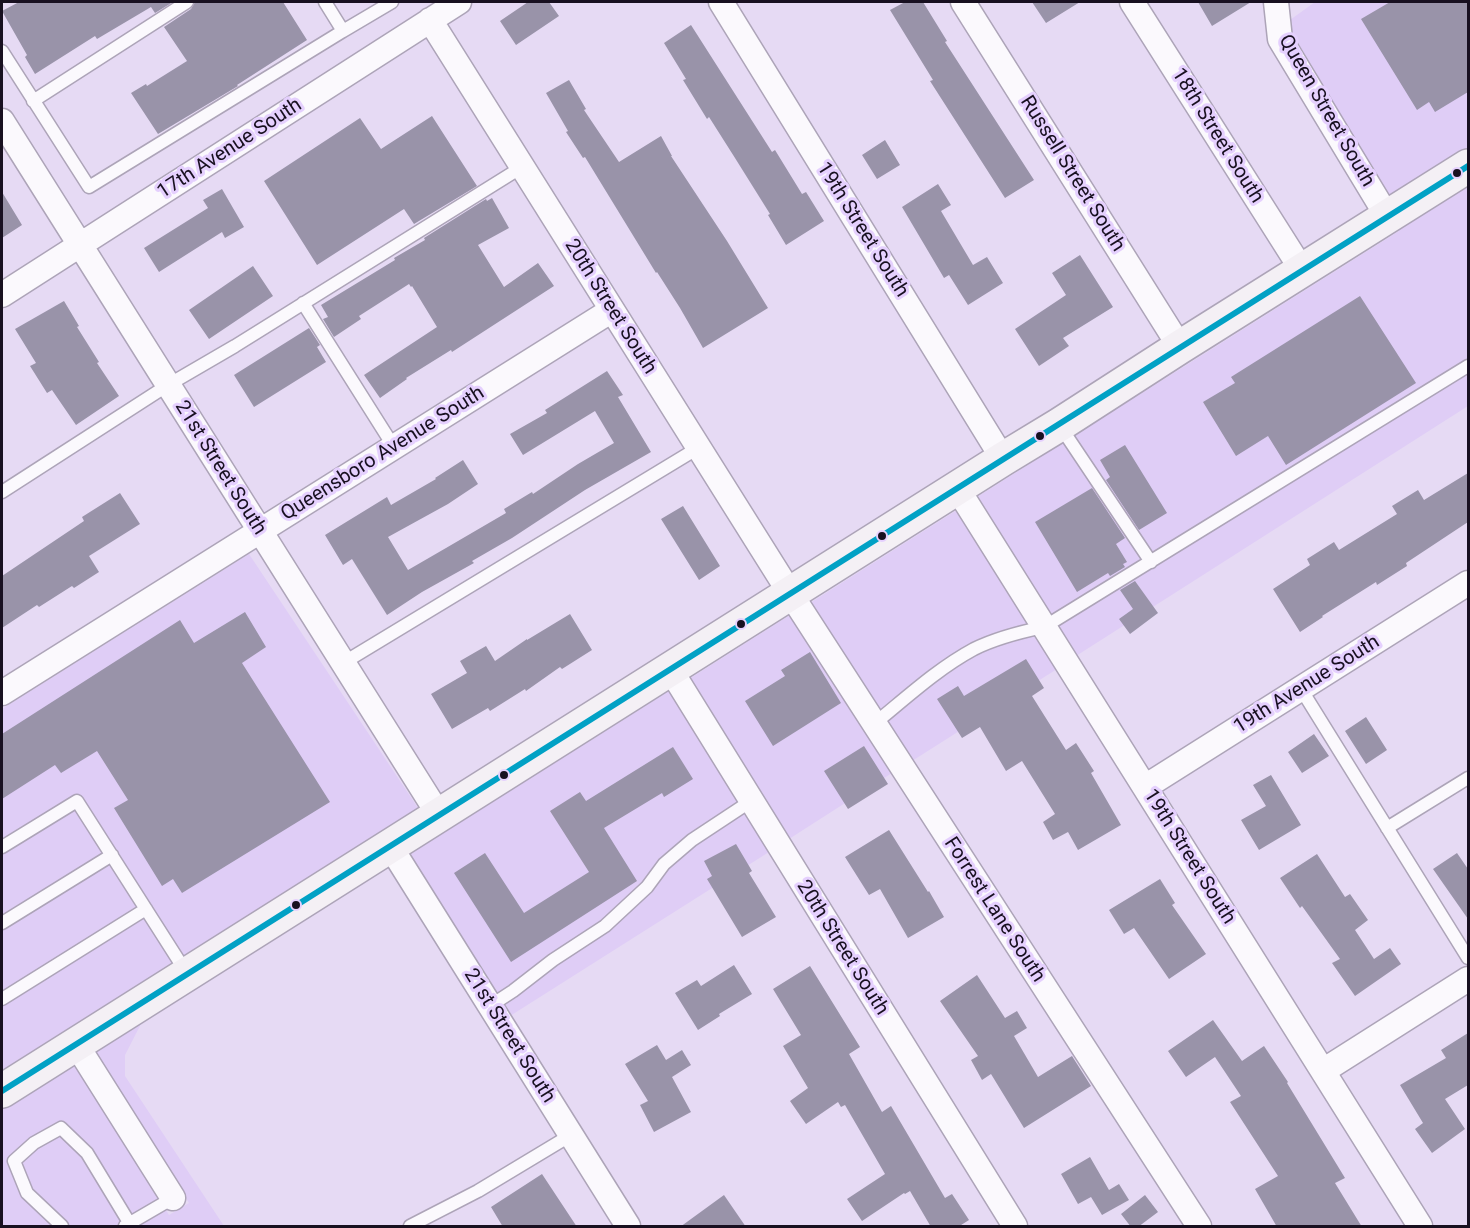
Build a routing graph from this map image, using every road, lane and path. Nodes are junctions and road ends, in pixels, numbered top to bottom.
1 (187, 2) edge
2 (325, 2) edge
3 (392, 2) edge
4 (459, 2) edge
5 (721, 2) edge
6 (963, 2) edge
7 (1132, 2) edge
8 (1276, 2) edge
9 (430, 20) junction
10 (342, 31) junction
11 (2, 51) edge
12 (33, 101) junction
13 (2, 121) edge
14 (1468, 165) edge
15 (522, 167) junction
16 (1387, 216) junction
17 (80, 246) junction
18 (1302, 270) junction
19 (2, 295) edge
20 (303, 303) junction
21 (612, 310) junction
22 (1180, 347) junction
23 (1468, 366) edge
24 (168, 385) junction
25 (1059, 425) junction
26 (394, 447) junction
27 (698, 448) junction
28 (1003, 459) junction
29 (957, 488) junction
30 (2, 492) edge
31 (260, 531) junction
32 (1151, 562) junction
33 (1468, 583) edge
34 (790, 593) junction
35 (1044, 627) junction
36 (343, 663) junction
37 (670, 669) junction
38 (1300, 689) junction
39 (2, 693) edge
40 (874, 724) junction
41 (1468, 778) edge
42 (1145, 788) junction
43 (751, 801) junction
44 (440, 814) junction
45 (1387, 828) junction
46 (390, 846) junction
47 (2, 847) edge
48 (112, 855) junction
49 (146, 909) junction
50 (2, 923) edge
51 (1468, 958) edge
52 (186, 974) junction
53 (1468, 979) edge
54 (2, 999) edge
55 (490, 1006) junction
56 (76, 1044) junction
57 (1323, 1071) junction
58 (2, 1091) edge
59 (570, 1135) junction
60 (172, 1198) joint
61 (128, 1225) edge
62 (62, 1227) edge
63 (410, 1227) edge
64 (628, 1227) edge
65 (1015, 1227) edge
66 (1199, 1227) edge
67 (1420, 1227) edge

1 - 12 lane
2 - 10 lane
3 - 10 lane
4 - 9 street, 17th Avenue South
5 - 28 street, 19th Street South
6 - 22 street, Russell Street South
7 - 18 street, 18th Street South
8 - 16 street, Queen Street South
9 - 15 street, 20th Street South
9 - 17 street, 17th Avenue South
10 - 12 lane
11 - 12 lane
13 - 17 street, 21st Street South
14 - 16 street
15 - 20 lane
15 - 21 street, 20th Street South
16 - 18 street
17 - 19 street, 17th Avenue South
17 - 24 street, 21st Street South
18 - 22 street
20 - 24 lane
20 - 26 lane
21 - 26 street, Queensboro Avenue South
21 - 27 street, 20th Street South
22 - 25 street
23 - 32 lane
24 - 30 lane
24 - 31 street, 21st Street South
25 - 28 street
25 - 32 lane
26 - 31 street, Queensboro Avenue South
27 - 34 street, 20th Street South
27 - 36 lane
28 - 29 street
29 - 34 street
29 - 35 street, 19th Street South
31 - 36 street, 21st Street South
31 - 39 street, Queensboro Avenue South
32 - 35 lane
33 - 38 street, 19th Avenue South
34 - 37 street
34 - 40 street, Forrest Lane South
35 - 40 lane
35 - 42 street, 19th Street South
36 - 44 street, 21st Street South
37 - 43 street, 20th Street South
37 - 44 street
38 - 42 street, 19th Avenue South
38 - 45 lane
40 - 66 street, Forrest Lane South
41 - 45 lane
42 - 57 street, 19th Street South
43 - 55 lane
43 - 65 street, 20th Street South
44 - 46 street
45 - 51 lane
46 - 52 street
46 - 55 street, 21st Street South
47 - 48 lane
48 - 49 lane
48 - 50 lane
49 - 52 lane
49 - 54 lane
52 - 56 street
53 - 57 street
55 - 59 street, 21st Street South
56 - 58 street
56 - 60 street
57 - 67 street, 19th Street South
59 - 63 lane
59 - 64 street, 21st Street South
60 - 61 lane
61 - 62 lane

